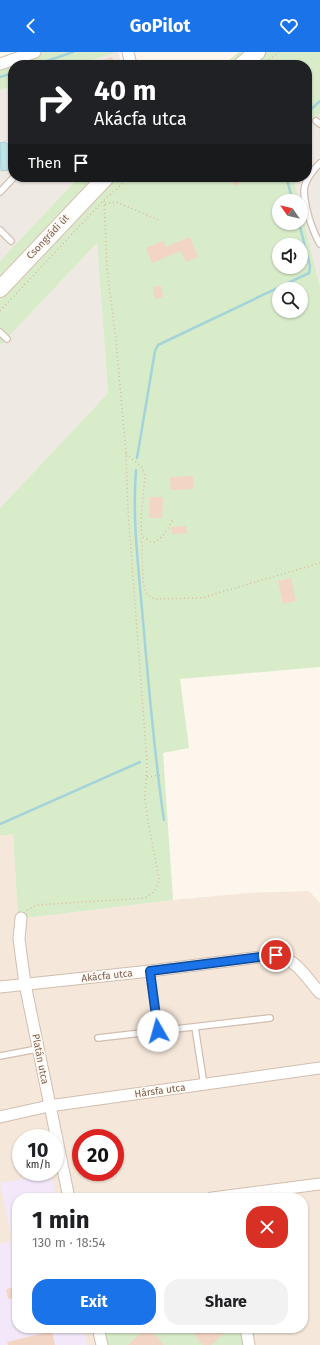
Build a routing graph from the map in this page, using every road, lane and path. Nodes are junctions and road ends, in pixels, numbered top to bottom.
1 (35, 52) edge
2 (258, 52) edge
3 (279, 52) edge
4 (12, 60) edge
5 (248, 60) edge
6 (269, 60) edge
7 (320, 163) edge
8 (312, 172) edge
9 (9, 182) edge
10 (116, 182) edge
11 (306, 182) edge
12 (102, 187) edge
13 (1, 190) edge
14 (104, 204) junction
15 (159, 220) dead end
16 (0, 230) edge
17 (11, 240) dead end
18 (320, 244) edge
19 (0, 289) edge
20 (0, 311) edge
21 (0, 332) edge
22 (7, 339) dead end
23 (126, 454) junction
24 (173, 520) dead end
25 (143, 537) junction
26 (320, 563) edge
27 (160, 775) dead end
28 (147, 777) junction
29 (21, 918) joint
30 (150, 971) junction
31 (25, 984) junction
32 (0, 987) edge
33 (320, 993) edge
34 (270, 1018) dead end
35 (195, 1027) junction
36 (158, 1031) junction
37 (98, 1038) dead end
38 (37, 1049) junction
39 (0, 1056) edge
40 (320, 1068) edge
41 (204, 1085) junction
42 (49, 1106) junction
43 (0, 1117) edge
44 (320, 1184) edge
45 (68, 1193) edge
46 (254, 1193) edge
47 (99, 1333) edge
48 (247, 1333) edge
49 (102, 1345) edge
50 (249, 1345) edge

1 - 4 street
2 - 5 main road
3 - 6 path
7 - 8 lane
9 - 13 lane
10 - 12 path
11 - 18 lane
12 - 14 path
12 - 19 main road, Csongrádi út
12 - 20 path
14 - 15 path
14 - 23 path
16 - 17 lane
21 - 22 lane
23 - 25 path
23 - 28 path
24 - 25 path
25 - 26 path
27 - 28 path
28 - 29 path
29 - 31 street, Platán utca
30 - 31 street, Akácfa utca
30 - 33 street, Akácfa utca
30 - 36 lane
31 - 32 street, Akácfa utca
31 - 38 street, Platán utca
34 - 35 lane
35 - 36 lane
35 - 41 lane
36 - 37 lane
38 - 39 lane
38 - 42 street, Platán utca
40 - 41 street, Hársfa utca
41 - 42 street, Hársfa utca
42 - 43 street, Hársfa utca
42 - 45 street, Platán utca
44 - 46 street
47 - 49 street
48 - 50 street

